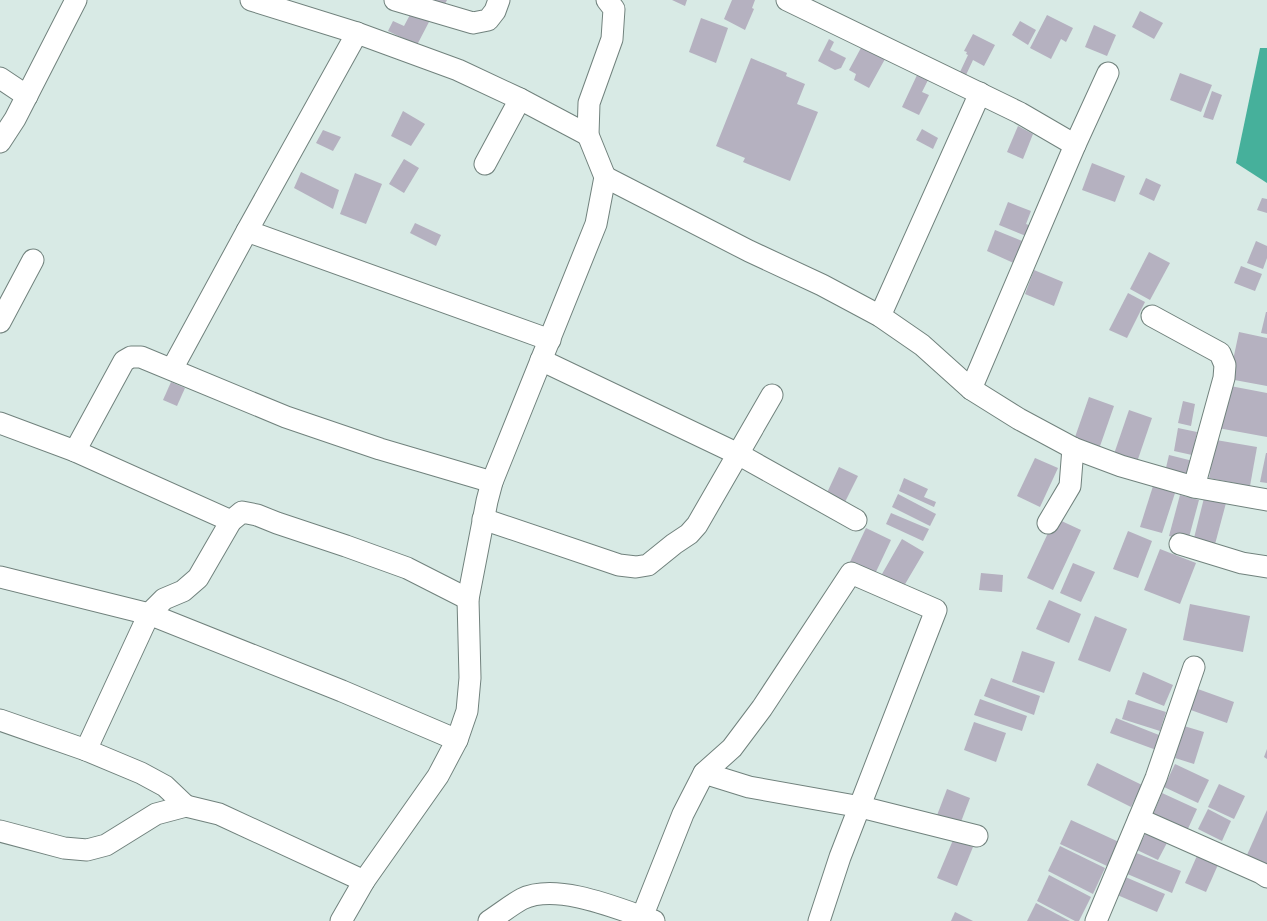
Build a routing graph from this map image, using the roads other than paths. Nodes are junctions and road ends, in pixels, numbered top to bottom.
1 (76, 0) edge
2 (251, 0) edge
3 (395, 0) edge
4 (499, 0) edge
5 (607, 0) edge
6 (787, 0) edge
7 (357, 33) junction
8 (1108, 72) dead end
9 (0, 78) edge
10 (980, 93) junction
11 (27, 96) junction
12 (520, 99) junction
13 (588, 135) junction
14 (0, 142) edge
15 (1075, 145) junction
16 (485, 164) dead end
17 (606, 177) junction
18 (247, 231) junction
19 (33, 260) dead end
20 (880, 316) junction
21 (1152, 316) dead end
22 (0, 322) edge
23 (550, 340) junction
24 (541, 360) junction
25 (172, 369) junction
26 (971, 389) junction
27 (772, 395) dead end
28 (0, 423) edge
29 (1073, 448) junction
30 (75, 451) junction
31 (738, 454) junction
32 (492, 482) junction
33 (1194, 487) junction
34 (1267, 500) edge
35 (483, 519) junction
36 (856, 520) dead end
37 (230, 521) junction
38 (1048, 523) dead end
39 (1180, 544) dead end
40 (1267, 567) edge
41 (0, 577) edge
42 (468, 599) junction
43 (149, 614) junction
44 (1194, 667) dead end
45 (0, 720) edge
46 (457, 740) junction
47 (86, 750) junction
48 (704, 773) junction
49 (186, 806) junction
50 (861, 808) junction
51 (1139, 819) junction
52 (0, 831) edge
53 (977, 836) dead end
54 (1267, 878) edge
55 (364, 880) junction
56 (648, 919) edge
57 (341, 921) edge
58 (489, 921) edge
59 (819, 921) edge
60 (1096, 921) edge

1 - 11 street
2 - 7 street
3 - 4 street
5 - 13 street
6 - 10 street
7 - 12 street
7 - 18 street
8 - 15 street
9 - 11 street
10 - 15 street
10 - 20 street
11 - 14 street
12 - 13 street
12 - 16 street
13 - 17 street
15 - 26 street
17 - 20 street
17 - 23 street
18 - 23 street
18 - 25 street
19 - 22 street
20 - 26 street
21 - 33 street
23 - 24 street
24 - 31 street
24 - 32 street
25 - 30 street
25 - 32 street
26 - 29 street
27 - 31 street
28 - 30 street
29 - 33 street
29 - 38 street
30 - 37 street
31 - 35 street
31 - 36 street
32 - 35 street
33 - 34 street
35 - 42 street
37 - 42 street
37 - 43 street
39 - 40 street
41 - 43 street
42 - 46 street
43 - 46 street
43 - 47 street
44 - 51 street
45 - 47 street
46 - 55 street
47 - 49 street
48 - 50 street
48 - 50 street
48 - 56 street
49 - 52 street
49 - 55 street
50 - 53 street
50 - 59 street
51 - 54 street
51 - 60 street
55 - 57 street
56 - 58 street

